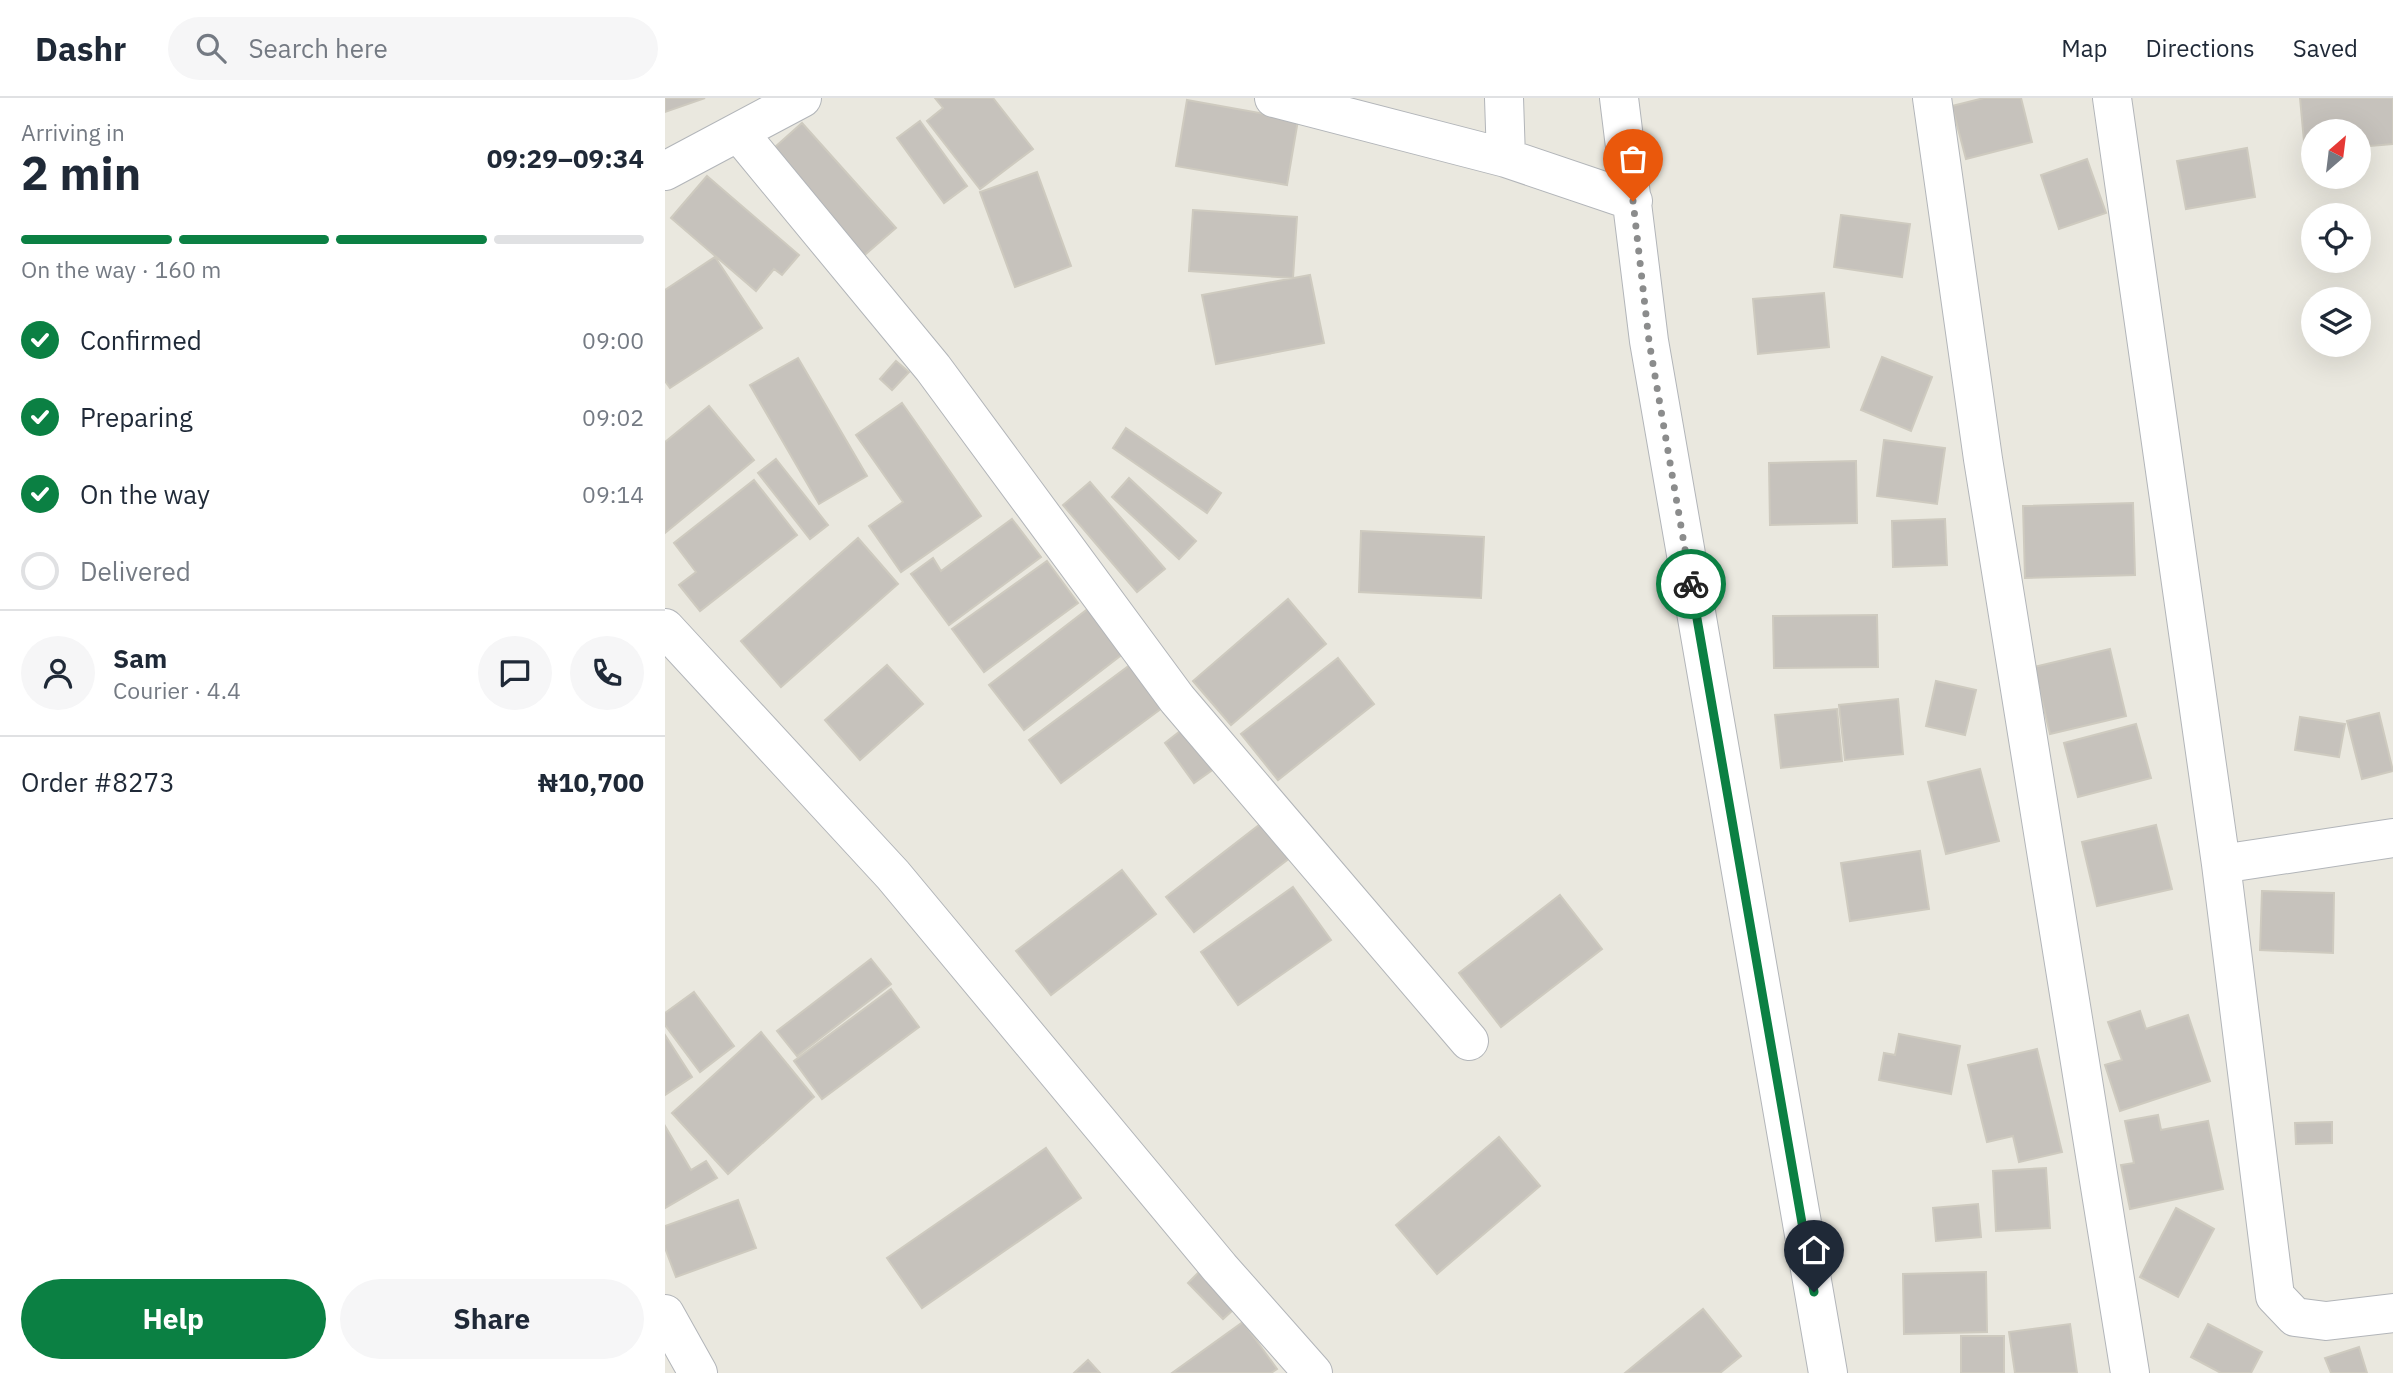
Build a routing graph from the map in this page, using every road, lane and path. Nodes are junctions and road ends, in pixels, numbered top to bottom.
1 (802, 98) edge
2 (1274, 98) edge
3 (1504, 98) edge
4 (1619, 98) edge
5 (1932, 98) edge
6 (2112, 98) edge
7 (739, 133) junction
8 (1506, 159) junction
9 (665, 171) edge
10 (1633, 201) junction
11 (665, 628) edge
12 (2393, 838) edge
13 (2221, 864) junction
14 (1469, 1041) dead end
15 (2393, 1313) edge
16 (665, 1314) edge
17 (698, 1373) edge
18 (1313, 1373) edge
19 (1828, 1373) edge
20 (2130, 1373) edge

1 - 7 street
2 - 8 street
3 - 8 street
4 - 10 street
5 - 20 street
6 - 13 street
7 - 9 street
7 - 14 street
8 - 10 street
10 - 19 street
11 - 18 street
12 - 13 street
13 - 15 street
16 - 17 street

